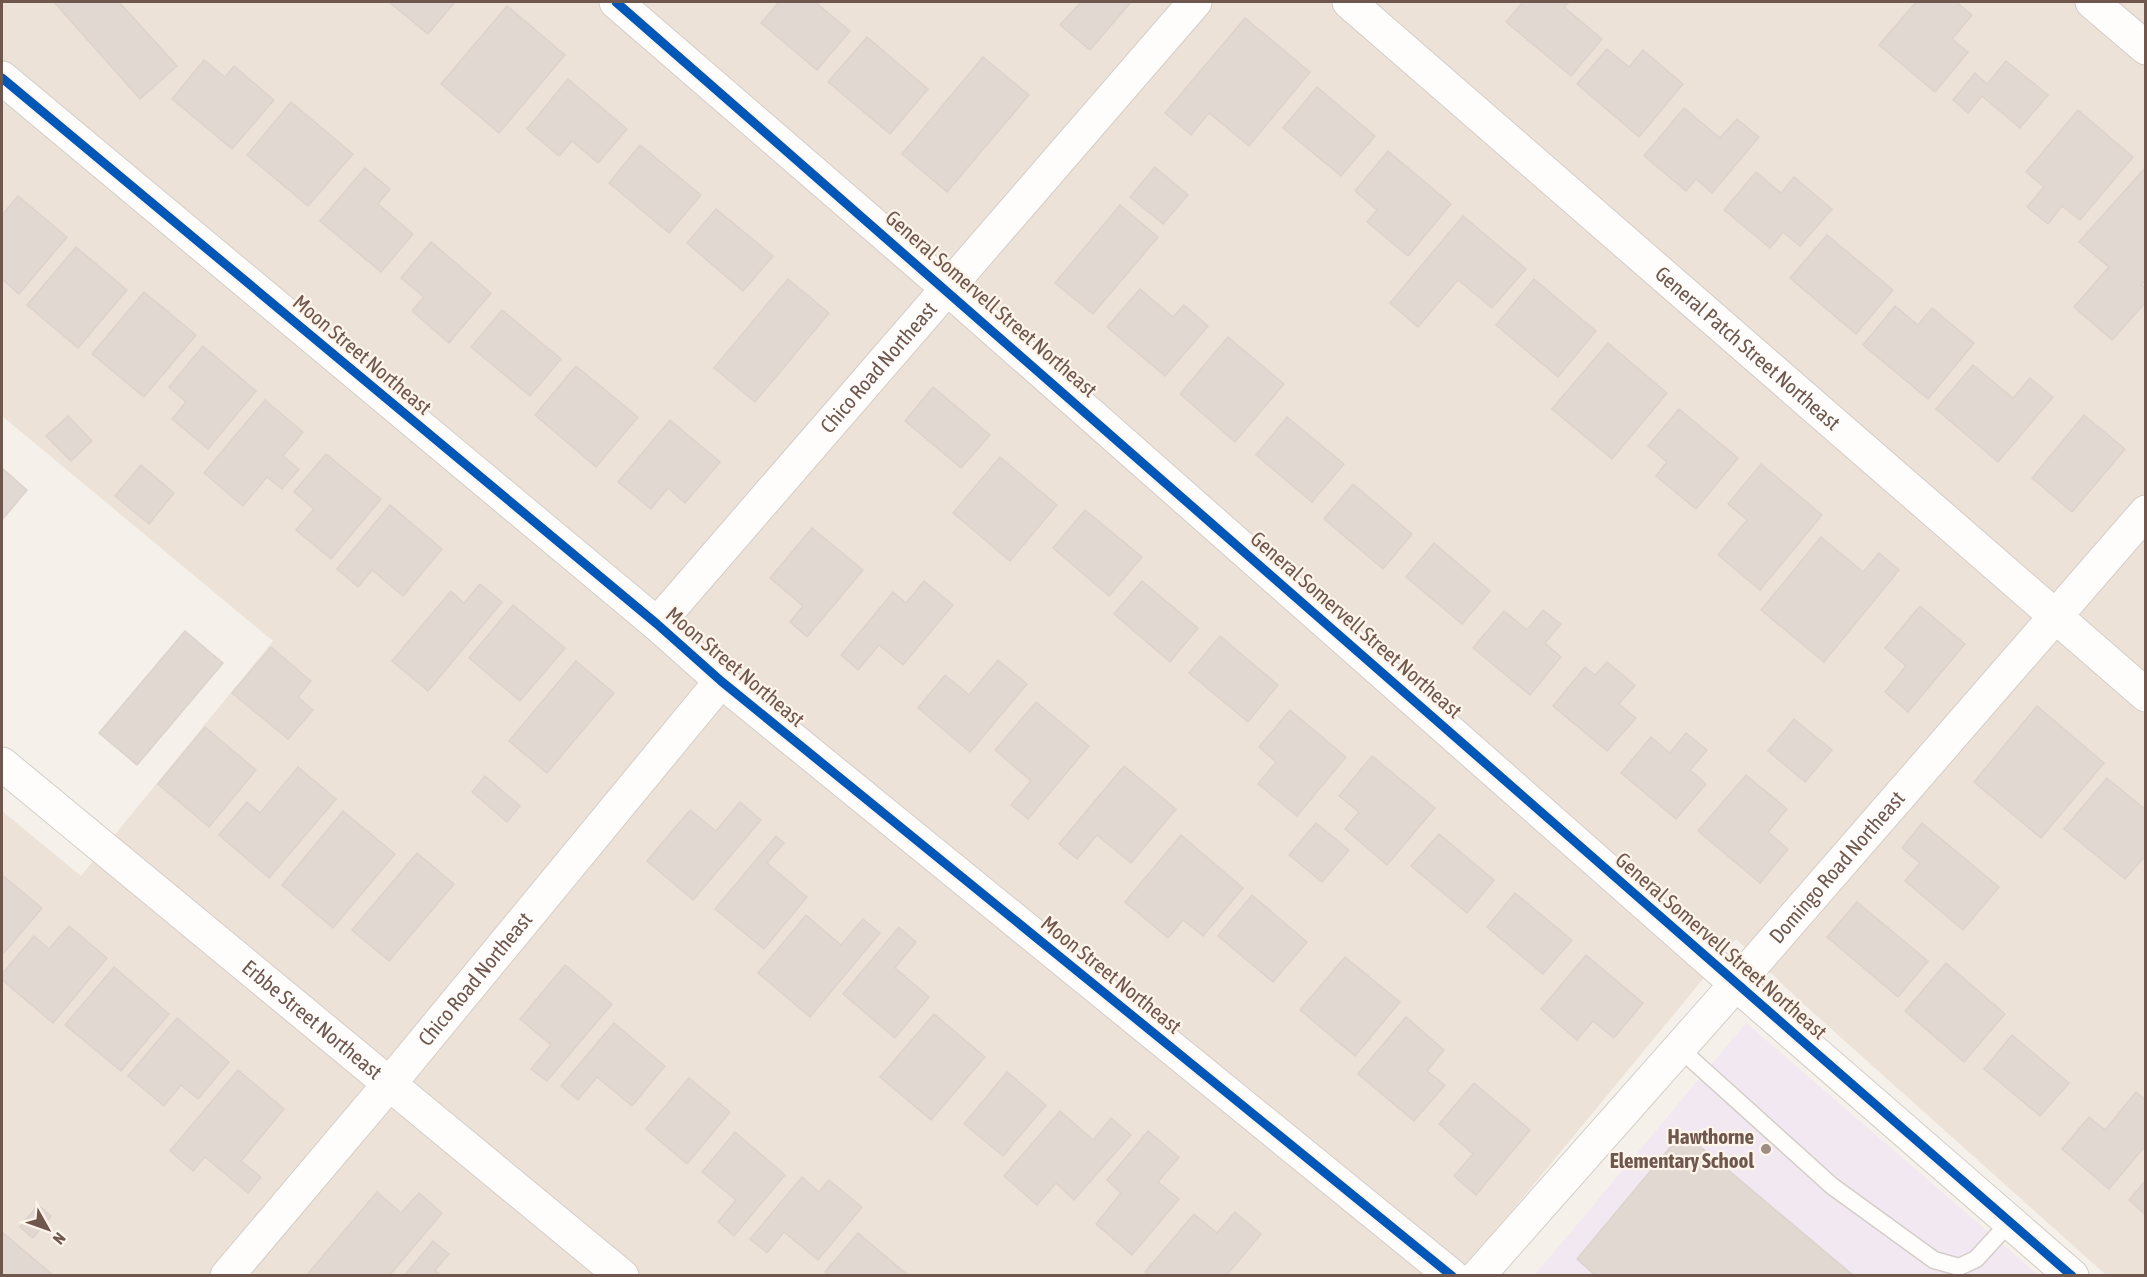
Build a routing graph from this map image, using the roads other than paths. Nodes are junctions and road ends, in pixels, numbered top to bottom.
1 (616, 2) edge
2 (1195, 2) edge
3 (1349, 2) edge
4 (2092, 2) edge
5 (2145, 48) edge
6 (2, 78) edge
7 (947, 288) junction
8 (2145, 512) edge
9 (2055, 616) junction
10 (657, 624) junction
11 (721, 681) junction
12 (2145, 695) edge
13 (2, 764) edge
14 (1736, 984) junction
15 (1679, 1048) junction
16 (390, 1083) junction
17 (2010, 1222) junction
18 (227, 1275) edge
19 (622, 1275) edge
20 (1452, 1275) edge
21 (1478, 1275) edge
22 (2072, 1275) edge

1 - 7 street, General Somervell Street Northeast
2 - 7 street, Chico Road Northeast
3 - 9 street, General Patch Street Northeast
4 - 5 street
6 - 10 street, Moon Street Northeast
7 - 10 street, Chico Road Northeast
7 - 14 street, General Somervell Street Northeast
8 - 9 street, Domingo Road Northeast
9 - 12 street, General Patch Street Northeast
9 - 14 street, Domingo Road Northeast
10 - 11 street, Moon Street Northeast
11 - 16 street, Chico Road Northeast
11 - 20 street, Moon Street Northeast
13 - 16 street, Erbbe Street Northeast
14 - 15 street, Domingo Road Northeast
14 - 17 street, General Somervell Street Northeast
15 - 17 lane
15 - 21 street, Domingo Road Northeast
16 - 18 street, Chico Road Northeast
16 - 19 street, Erbbe Street Northeast
17 - 22 street, General Somervell Street Northeast

